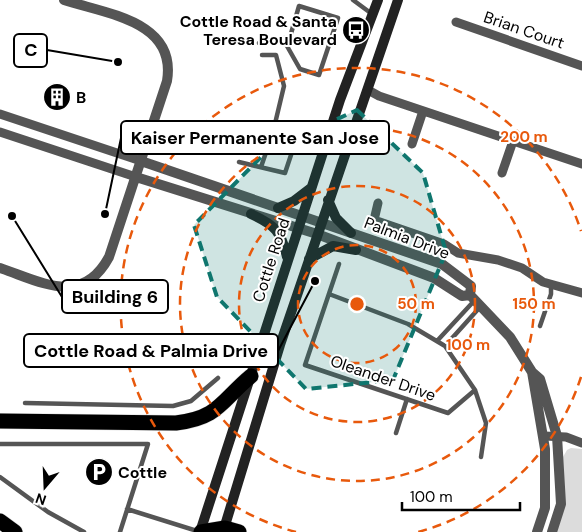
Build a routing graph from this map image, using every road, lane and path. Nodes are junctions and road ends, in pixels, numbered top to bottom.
1 (64, 0) edge
2 (353, 0) edge
3 (376, 0) edge
4 (398, 0) edge
5 (88, 3) edge
6 (372, 13) junction
7 (456, 22) dead end
8 (283, 39) junction
9 (259, 43) dead end
10 (262, 55) dead end
11 (582, 66) edge
12 (368, 90) junction
13 (423, 111) junction
14 (0, 114) edge
15 (0, 132) edge
16 (274, 132) junction
17 (513, 141) junction
18 (412, 144) dead end
19 (141, 161) junction
20 (239, 162) dead end
21 (582, 164) edge
22 (261, 167) junction
23 (502, 173) dead end
24 (136, 177) junction
25 (311, 188) junction
26 (328, 200) junction
27 (378, 203) dead end
28 (278, 208) junction
29 (251, 214) junction
30 (301, 216) junction
31 (321, 222) junction
32 (298, 227) junction
33 (351, 233) junction
34 (317, 234) junction
35 (356, 250) junction
36 (287, 258) junction
37 (309, 258) junction
38 (339, 264) dead end
39 (0, 268) edge
40 (551, 283) junction
41 (582, 293) edge
42 (329, 294) junction
43 (475, 300) junction
44 (540, 326) dead end
45 (437, 342) junction
46 (444, 346) junction
47 (532, 372) junction
48 (251, 376) junction
49 (218, 378) dead end
50 (475, 390) junction
51 (408, 399) junction
52 (25, 403) dead end
53 (0, 421) edge
54 (396, 433) dead end
55 (544, 436) junction
56 (556, 436) junction
57 (582, 443) edge
58 (0, 444) edge
59 (481, 457) dead end
60 (0, 477) edge
61 (127, 508) junction
62 (0, 520) edge
63 (229, 531) edge
64 (15, 532) edge
65 (84, 532) edge
66 (120, 532) edge
67 (200, 532) edge
68 (537, 532) edge
69 (552, 532) edge

1 - 5 street
2 - 6 lane
3 - 6 main road, Cottle Road
4 - 12 main road
5 - 19 street
6 - 25 main road, Cottle Road
7 - 11 street, Brian Court
8 - 8 lane
8 - 9 lane
10 - 16 lane
12 - 13 street
12 - 26 main road
13 - 17 street
13 - 18 street
14 - 19 street
15 - 24 street
16 - 22 lane
16 - 22 lane
17 - 21 street
17 - 23 street
19 - 24 street
19 - 28 street, Palmia Drive
20 - 22 lane
24 - 29 street, Palmia Drive
24 - 39 street
25 - 28 main road
25 - 30 main road, Cottle Road
26 - 31 main road
26 - 33 main road
27 - 40 street
28 - 30 street, Palmia Drive
29 - 32 street, Palmia Drive
29 - 36 main road
30 - 31 street, Palmia Drive
30 - 32 main road, Cottle Road
31 - 33 street, Palmia Drive
31 - 34 main road
32 - 34 street, Palmia Drive
32 - 36 main road, Cottle Road
33 - 43 street, Palmia Drive
34 - 35 street, Palmia Drive
34 - 37 main road
35 - 37 main road
35 - 43 street, Palmia Drive
36 - 48 main road, Cottle Road
37 - 63 main road
38 - 42 lane
40 - 41 street
40 - 44 lane
42 - 45 lane
42 - 51 lane, Oleander Drive
43 - 45 lane
43 - 46 lane
43 - 47 street, Palmia Drive
45 - 46 lane
46 - 50 lane
47 - 55 street, Palmia Drive
47 - 56 street, Palmia Drive
48 - 53 highway
48 - 67 main road, Cottle Road
49 - 52 lane
50 - 51 lane, Oleander Drive
50 - 59 lane
51 - 54 lane
55 - 56 street
55 - 68 street, Palmia Drive
56 - 57 street
56 - 69 street, Palmia Drive
58 - 61 lane
60 - 65 lane
61 - 66 lane
61 - 67 lane
62 - 64 highway
63 - 67 highway

